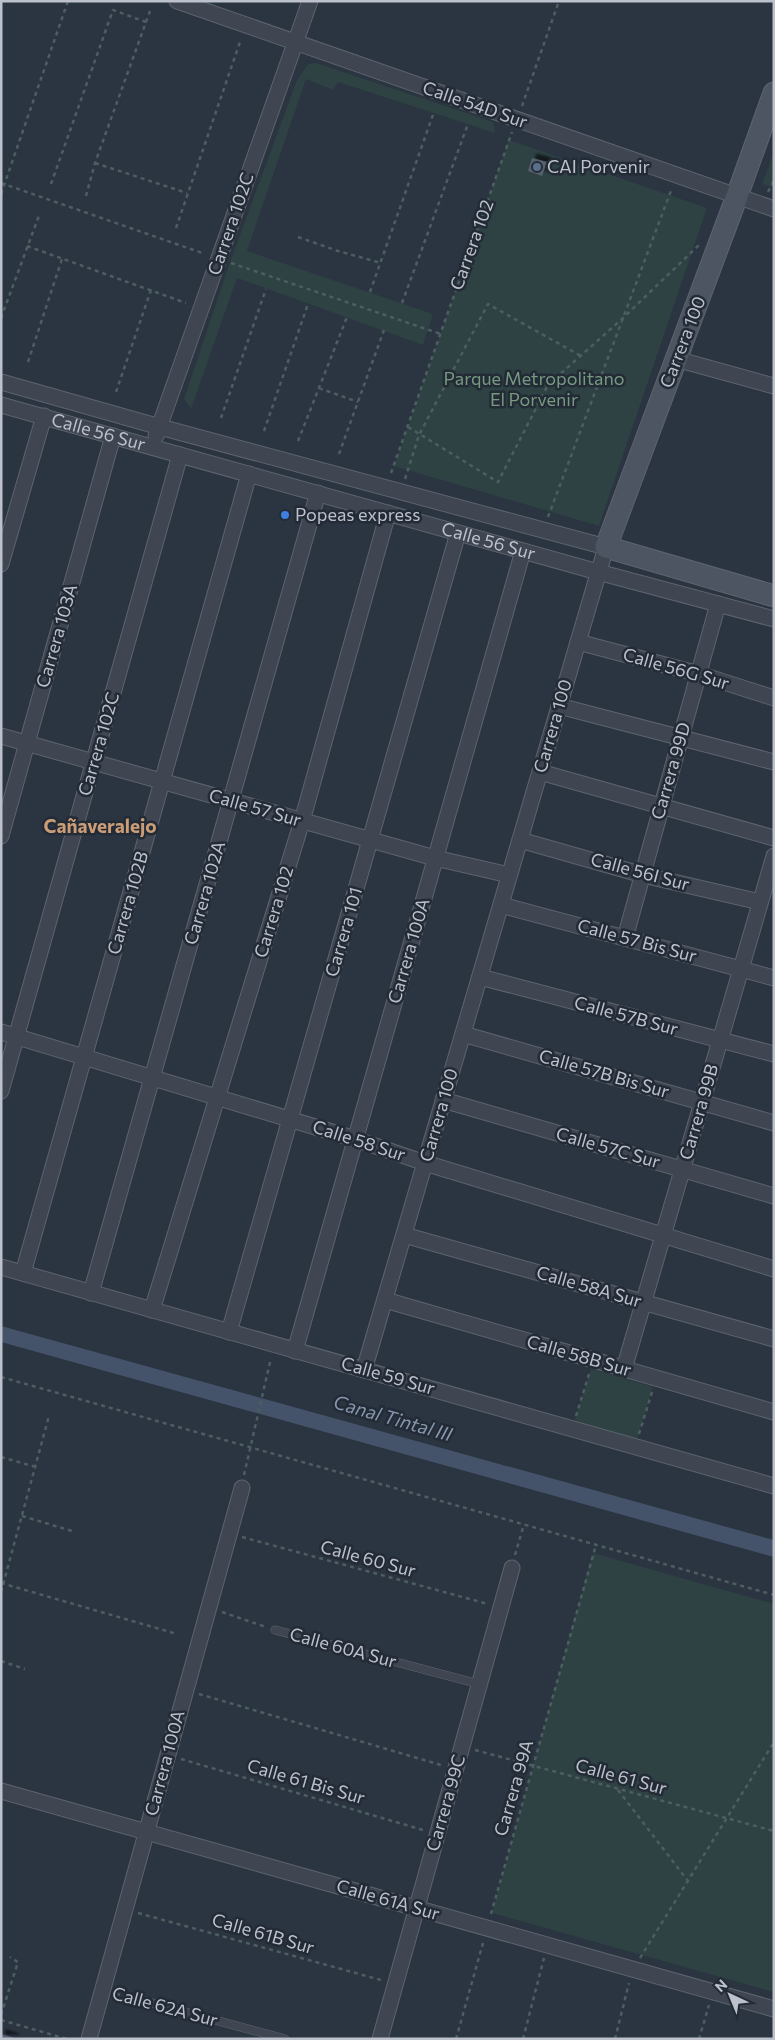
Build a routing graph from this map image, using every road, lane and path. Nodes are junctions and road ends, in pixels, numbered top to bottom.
1 (68, 1) edge
2 (177, 1) edge
3 (310, 1) edge
4 (559, 1) edge
5 (150, 10) dead end
6 (146, 22) junction
7 (240, 42) dead end
8 (295, 44) junction
9 (774, 93) edge
10 (434, 112) dead end
11 (517, 120) junction
12 (468, 124) dead end
13 (95, 163) junction
14 (677, 176) junction
15 (51, 184) dead end
16 (187, 193) junction
17 (1, 194) edge
18 (86, 196) dead end
19 (737, 196) junction
20 (774, 209) edge
21 (40, 212) dead end
22 (176, 228) dead end
23 (298, 237) dead end
24 (720, 241) junction
25 (27, 246) junction
26 (62, 258) junction
27 (381, 263) junction
28 (266, 289) dead end
29 (151, 290) junction
30 (370, 292) dead end
31 (186, 303) dead end
32 (402, 303) dead end
33 (308, 304) dead end
34 (347, 317) dead end
35 (1, 318) edge
36 (623, 318) junction
37 (384, 330) dead end
38 (580, 356) junction
39 (676, 359) junction
40 (28, 362) dead end
41 (1, 382) edge
42 (774, 386) edge
43 (319, 388) junction
44 (116, 392) dead end
45 (359, 402) junction
46 (1, 405) edge
47 (44, 416) junction
48 (221, 418) dead end
49 (160, 427) junction
50 (408, 427) junction
51 (264, 431) dead end
52 (419, 435) junction
53 (113, 436) junction
54 (298, 441) dead end
55 (152, 447) junction
56 (339, 454) dead end
57 (180, 455) junction
58 (249, 474) junction
59 (393, 490) junction
60 (318, 494) junction
61 (388, 513) junction
62 (543, 530) junction
63 (458, 533) junction
64 (606, 547) junction
65 (523, 551) junction
66 (1, 564) edge
67 (598, 572) junction
68 (774, 596) edge
69 (718, 604) junction
70 (774, 619) edge
71 (578, 642) junction
72 (699, 674) junction
73 (774, 698) edge
74 (559, 706) junction
75 (1, 736) edge
76 (681, 738) junction
77 (27, 744) junction
78 (93, 762) junction
79 (774, 762) edge
80 (540, 772) junction
81 (162, 782) junction
82 (231, 801) junction
83 (661, 808) junction
84 (302, 821) junction
85 (1, 836) edge
86 (774, 838) edge
87 (370, 840) junction
88 (520, 840) junction
89 (774, 856) edge
90 (435, 858) junction
91 (509, 875) junction
92 (643, 875) junction
93 (760, 902) junction
94 (501, 905) junction
95 (625, 938) junction
96 (741, 969) junction
97 (480, 977) junction
98 (774, 978) edge
99 (1, 1032) edge
100 (463, 1034) junction
101 (16, 1037) junction
102 (720, 1040) junction
103 (774, 1054) edge
104 (84, 1057) junction
105 (152, 1078) junction
106 (1, 1091) edge
107 (217, 1097) junction
108 (443, 1100) junction
109 (702, 1102) junction
110 (290, 1119) junction
111 (774, 1123) edge
112 (355, 1139) junction
113 (425, 1163) junction
114 (682, 1170) junction
115 (774, 1196) edge
116 (404, 1235) junction
117 (663, 1236) junction
118 (1, 1267) edge
119 (774, 1270) edge
120 (23, 1273) junction
121 (91, 1293) junction
122 (385, 1300) junction
123 (644, 1303) junction
124 (152, 1310) junction
125 (229, 1332) junction
126 (774, 1339) edge
127 (295, 1350) junction
128 (594, 1360) junction
129 (624, 1369) junction
130 (364, 1370) junction
131 (268, 1373) dead end
132 (1, 1377) edge
133 (656, 1378) junction
134 (774, 1412) edge
135 (49, 1416) dead end
136 (572, 1429) junction
137 (250, 1447) junction
138 (635, 1447) junction
139 (1, 1457) edge
140 (36, 1467) junction
141 (774, 1486) edge
142 (242, 1488) joint
143 (22, 1516) junction
144 (524, 1524) junction
145 (72, 1531) dead end
146 (229, 1533) junction
147 (596, 1545) junction
148 (512, 1568) joint
149 (2, 1583) edge
150 (1, 1592) edge
151 (774, 1595) edge
152 (208, 1607) junction
153 (500, 1608) junction
154 (275, 1630) joint
155 (177, 1634) dead end
156 (1, 1661) edge
157 (25, 1669) dead end
158 (479, 1684) junction
159 (186, 1690) junction
160 (774, 1742) edge
161 (462, 1746) junction
162 (168, 1755) junction
163 (533, 1766) junction
164 (455, 1769) junction
165 (617, 1789) junction
166 (1, 1790) edge
167 (726, 1818) junction
168 (774, 1831) edge
169 (146, 1832) junction
170 (437, 1834) junction
171 (688, 1881) junction
172 (416, 1908) junction
173 (125, 1909) junction
174 (487, 1928) junction
175 (547, 1944) junction
176 (10, 1957) dead end
177 (633, 1969) junction
178 (395, 1984) junction
179 (102, 1990) junction
180 (712, 1991) junction
181 (141, 2000) joint
182 (774, 2009) edge
183 (1, 2015) edge
184 (1, 2020) edge
185 (67, 2039) edge
186 (89, 2039) edge
187 (285, 2039) edge
188 (380, 2039) edge
189 (456, 2039) edge
190 (523, 2039) edge
191 (614, 2039) edge
192 (698, 2039) edge

1 - 17 path
2 - 8 street, Calle 54D Sur
3 - 8 street, Carrera 102C
4 - 11 path, Carrera 102
5 - 6 path
6 - 13 path
6 - 15 path
7 - 16 path
8 - 11 street, Calle 54D Sur
8 - 49 street, Carrera 102C
9 - 19 street, Carrera 100
10 - 27 path
11 - 14 street, Calle 54D Sur
11 - 50 path, Carrera 102
12 - 32 path
13 - 16 path
13 - 18 path
14 - 19 street, Calle 54D Sur
14 - 36 path
16 - 22 path
19 - 20 street, Calle 54D Sur
19 - 24 street, Carrera 100
21 - 25 path
23 - 27 path
24 - 36 path
24 - 39 street, Carrera 100
25 - 26 path
25 - 35 path
26 - 29 path
26 - 40 path
27 - 30 path
28 - 48 path
29 - 31 path
29 - 44 path
33 - 51 path
34 - 43 path
36 - 38 path
36 - 62 path
37 - 45 path
38 - 52 path
38 - 52 path
39 - 42 street
39 - 64 street, Carrera 100
41 - 49 street, Calle 56 Sur
43 - 45 path
43 - 54 path
45 - 56 path
46 - 47 street, Calle 56 Sur
47 - 53 street, Calle 56 Sur
47 - 66 street
49 - 55 street, Carrera 102C
49 - 59 street, Calle 56 Sur
50 - 52 path
50 - 59 path, Carrera 102
52 - 59 path
53 - 55 street, Calle 56 Sur
53 - 77 street, Carrera 103A
55 - 57 street, Calle 56 Sur
57 - 58 street, Calle 56 Sur
57 - 78 street, Carrera 102C
58 - 60 street, Calle 56 Sur
58 - 81 street, Carrera 102B
59 - 62 street, Calle 56 Sur
60 - 61 street, Calle 56 Sur
60 - 82 street, Carrera 102A
61 - 63 street, Calle 56 Sur
61 - 84 street, Carrera 102
62 - 64 street, Calle 56 Sur
63 - 65 street, Calle 56 Sur
63 - 87 street, Carrera 101
64 - 67 street, Carrera 100
64 - 68 street, Calle 56 Sur
65 - 67 street, Calle 56 Sur
65 - 90 street, Carrera 100A
67 - 69 street, Calle 56 Sur
67 - 71 street, Carrera 100
69 - 70 street, Calle 56 Sur
69 - 72 street, Carrera 99D
71 - 72 street, Calle 56G Sur
71 - 74 street, Carrera 100
72 - 73 street, Calle 56G Sur
72 - 76 street, Carrera 99D
74 - 76 street
74 - 80 street, Carrera 100
75 - 77 street, Calle 57 Sur
76 - 79 street
76 - 83 street, Carrera 99D
77 - 78 street, Calle 57 Sur
77 - 85 street, Carrera 103A
78 - 81 street, Calle 57 Sur
78 - 101 street, Carrera 102C
80 - 83 street
80 - 88 street, Carrera 100
81 - 82 street, Calle 57 Sur
81 - 104 street, Carrera 102B
82 - 84 street, Calle 57 Sur
82 - 105 street, Carrera 102A
83 - 86 street
83 - 92 street, Carrera 99D
84 - 87 street, Calle 57 Sur
84 - 107 street, Carrera 102
87 - 90 street, Calle 57 Sur
87 - 110 street, Carrera 101
88 - 91 street, Carrera 100
88 - 92 street, Calle 56I Sur
89 - 93 street, Carrera 99B
90 - 91 street, Calle 57 Sur
90 - 112 street, Carrera 100A
91 - 94 street, Carrera 100
92 - 93 street, Calle 56I Sur
92 - 95 street, Carrera 99D
93 - 96 street, Carrera 99B
94 - 95 street, Calle 57 Bis Sur
94 - 97 street, Carrera 100
95 - 96 street, Calle 57 Bis Sur
96 - 98 street, Calle 57 Bis Sur
96 - 102 street, Carrera 99B
97 - 100 street, Carrera 100
97 - 102 street, Calle 57B Sur
99 - 101 street, Calle 58 Sur
100 - 108 street, Carrera 100
100 - 109 street, Calle 57B Bis Sur
101 - 104 street, Calle 58 Sur
101 - 106 street, Carrera 102C
102 - 103 street, Calle 57B Sur
102 - 109 street, Carrera 99B
104 - 105 street, Calle 58 Sur
104 - 120 street, Carrera 102B
105 - 107 street, Calle 58 Sur
105 - 121 street, Carrera 102A
107 - 110 street, Calle 58 Sur
107 - 124 street, Carrera 102
108 - 113 street, Carrera 100
108 - 114 street, Calle 57C Sur
109 - 111 street, Calle 57B Bis Sur
109 - 114 street, Carrera 99B
110 - 112 street, Calle 58 Sur
110 - 125 street, Carrera 101
112 - 113 street, Calle 58 Sur
112 - 127 street, Carrera 100A
113 - 116 street, Carrera 100
113 - 117 street, Calle 58 Sur
114 - 115 street, Calle 57C Sur
114 - 117 street, Carrera 99B
116 - 122 street, Carrera 100
116 - 123 street, Calle 58A Sur
117 - 119 street, Calle 58 Sur
117 - 123 street, Carrera 99B
118 - 120 street, Calle 59 Sur
120 - 121 street, Calle 59 Sur
121 - 124 street, Calle 59 Sur
122 - 128 street, Calle 58B Sur
122 - 130 street, Carrera 100
123 - 126 street, Calle 58A Sur
123 - 129 street, Carrera 99B
124 - 125 street, Calle 59 Sur
125 - 127 street, Calle 59 Sur
127 - 130 street, Calle 59 Sur
128 - 129 street, Calle 58B Sur
128 - 136 path
129 - 133 street, Calle 58B Sur
130 - 136 street, Calle 59 Sur
131 - 137 path
132 - 137 path
133 - 134 street, Calle 58B Sur
133 - 138 path
135 - 140 path
136 - 138 street, Calle 59 Sur
137 - 142 path
137 - 144 path
138 - 141 street, Calle 59 Sur
139 - 140 path
140 - 143 path
142 - 146 street, Carrera 100A
143 - 145 path
143 - 149 path
144 - 147 path
144 - 148 path
146 - 152 street, Carrera 100A
146 - 153 path, Calle 60 Sur
147 - 151 path
147 - 163 path, Carrera 99A
148 - 153 street, Carrera 99C
149 - 150 path
149 - 155 path
152 - 154 path, Calle 60A Sur
152 - 159 street, Carrera 100A
153 - 158 street, Carrera 99C
154 - 158 lane, Calle 60A Sur
156 - 157 path
158 - 161 street, Carrera 99C
159 - 162 street, Carrera 100A
159 - 164 path
160 - 167 path
161 - 163 path, Calle 61 Sur
161 - 164 street, Carrera 99C
162 - 169 street, Carrera 100A
162 - 170 path, Calle 61 Bis Sur
163 - 165 path, Calle 61 Sur
163 - 174 path, Carrera 99A
164 - 170 street, Carrera 99C
165 - 167 path, Calle 61 Sur
165 - 171 path
166 - 169 street, Calle 61A Sur
167 - 168 path, Calle 61 Sur
167 - 171 path
169 - 172 street, Calle 61A Sur
169 - 173 street, Carrera 100A
170 - 172 street, Carrera 99C
171 - 177 path
172 - 174 street, Calle 61A Sur
172 - 178 street, Carrera 99C
173 - 178 path, Calle 61B Sur
173 - 179 street, Carrera 100A
174 - 175 street, Calle 61A Sur
174 - 189 path, Carrera 99A
175 - 177 street, Calle 61A Sur
175 - 190 path
176 - 183 path
177 - 180 street, Calle 61A Sur
177 - 191 path
178 - 188 street, Carrera 99C
179 - 181 path, Calle 62A Sur
179 - 186 street, Carrera 100A
180 - 182 street, Calle 61A Sur
180 - 192 path
181 - 187 lane, Calle 62A Sur
184 - 185 path

